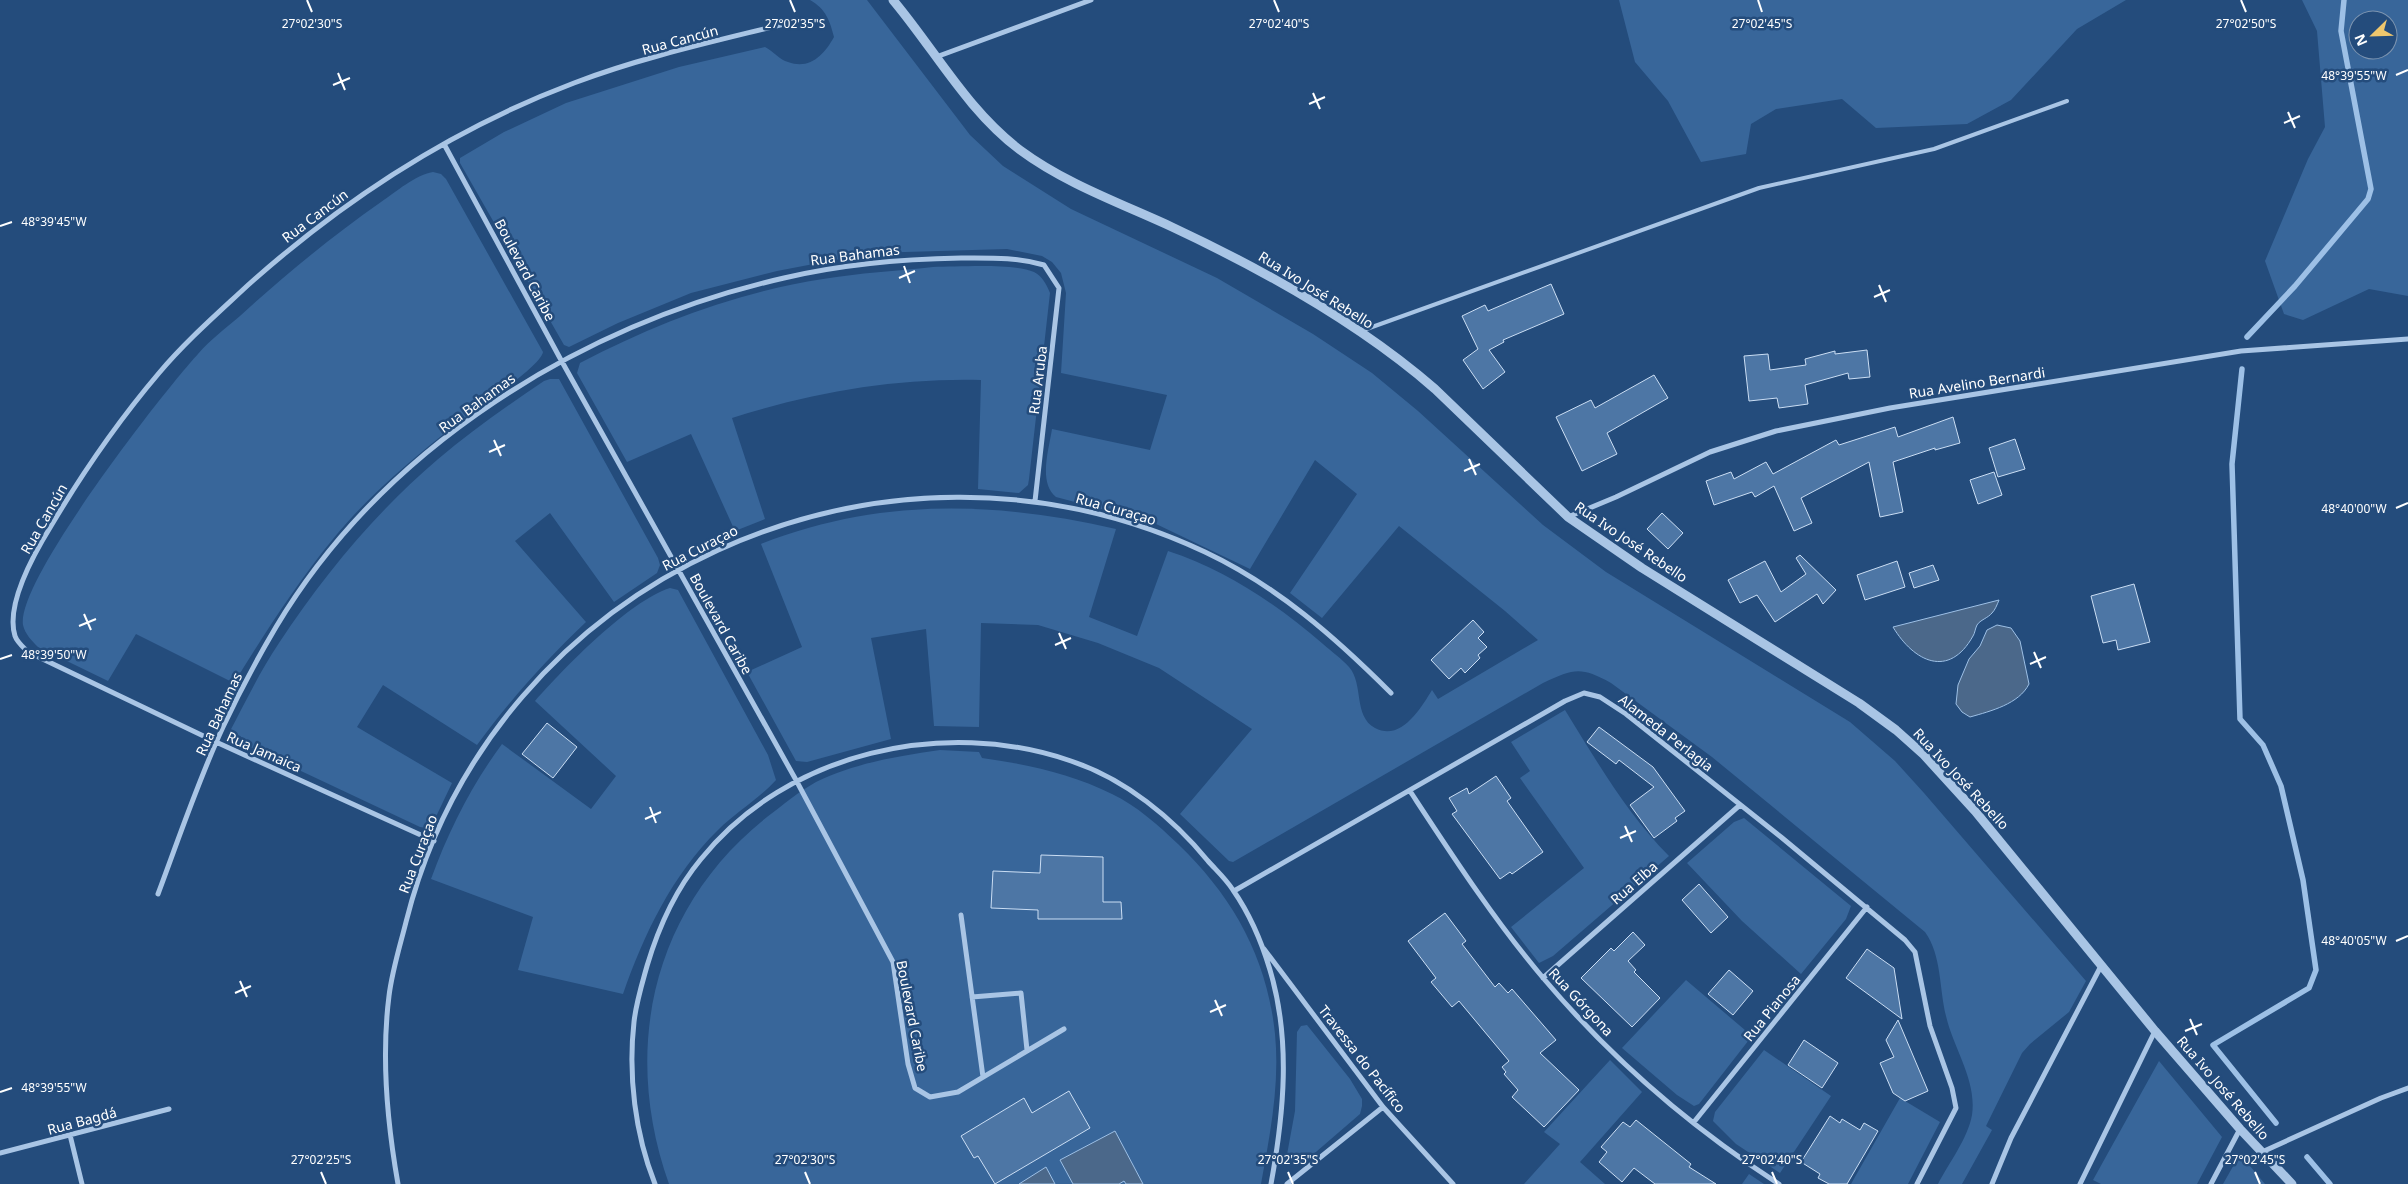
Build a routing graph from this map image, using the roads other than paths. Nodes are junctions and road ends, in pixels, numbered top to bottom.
1 (893, 0) edge
2 (1091, 0) edge
3 (796, 21) dead end
4 (936, 57) junction
5 (2066, 101) dead end
6 (444, 144) junction
7 (1044, 265) joint
8 (1359, 332) junction
9 (2408, 339) edge
10 (561, 360) junction
11 (1035, 501) junction
12 (1568, 517) junction
13 (679, 571) junction
14 (14, 631) joint
15 (1391, 692) dead end
16 (216, 742) junction
17 (796, 780) junction
18 (1410, 791) junction
19 (1740, 805) junction
20 (434, 841) junction
21 (1234, 890) junction
22 (158, 894) dead end
23 (1867, 908) junction
24 (961, 915) dead end
25 (1260, 943) junction
26 (2102, 965) junction
27 (1543, 978) junction
28 (972, 997) junction
29 (1064, 1029) dead end
30 (2155, 1031) junction
31 (1028, 1050) junction
32 (983, 1077) junction
33 (2408, 1088) edge
34 (1383, 1107) junction
35 (169, 1109) dead end
36 (1694, 1122) junction
37 (2240, 1129) junction
38 (70, 1135) junction
39 (2261, 1152) junction
40 (0, 1153) edge
41 (82, 1184) edge
42 (398, 1184) edge
43 (655, 1184) edge
44 (1271, 1184) edge
45 (1287, 1184) edge
46 (1453, 1184) edge
47 (1780, 1184) edge
48 (1917, 1184) edge
49 (1992, 1184) edge
50 (2080, 1184) edge
51 (2211, 1184) edge
52 (2292, 1184) edge

1 - 4 street, Rua Ivo José Rebello
2 - 4 street
3 - 6 street, Rua Cancún
4 - 8 street, Rua Ivo José Rebello
5 - 8 lane
6 - 10 street, Boulevard Caribe
6 - 14 street, Rua Cancún
7 - 10 street, Rua Bahamas
7 - 11 street, Rua Aruba
8 - 12 street, Rua Ivo José Rebello
9 - 12 street, Rua Avelino Bernardi
10 - 13 street, Boulevard Caribe
10 - 16 street, Rua Bahamas
11 - 13 street, Rua Curaçao
11 - 15 street, Rua Curaçao
12 - 26 street, Rua Ivo José Rebello
13 - 17 street, Boulevard Caribe
13 - 20 street, Rua Curaçao
14 - 16 street, Rua Jamaica
16 - 20 street, Rua Jamaica
16 - 22 street, Rua Bahamas
17 - 21 street
17 - 32 street, Boulevard Caribe
17 - 43 street
18 - 19 street, Alameda Perlagia
18 - 21 street, Alameda Perlagia
18 - 27 street, Rua Górgona
19 - 23 street, Alameda Perlagia
19 - 27 street, Rua Elba
20 - 42 street, Rua Curaçao
21 - 25 street
23 - 36 street, Rua Pianosa
23 - 48 street, Alameda Perlagia
24 - 28 street
25 - 34 street, Travessa do Pacífico
25 - 44 street
26 - 30 street, Rua Ivo José Rebello
26 - 49 street
27 - 36 street, Rua Górgona
28 - 31 street
28 - 32 street
29 - 31 street
30 - 37 street, Rua Ivo José Rebello
30 - 50 street
31 - 32 street
33 - 39 street
34 - 45 street
34 - 46 street, Travessa do Pacífico
35 - 38 street, Rua Bagdá
36 - 47 street, Rua Górgona
37 - 39 street, Rua Ivo José Rebello
37 - 51 street
38 - 40 street, Rua Bagdá
38 - 41 street
39 - 52 street, Rua Ivo José Rebello

